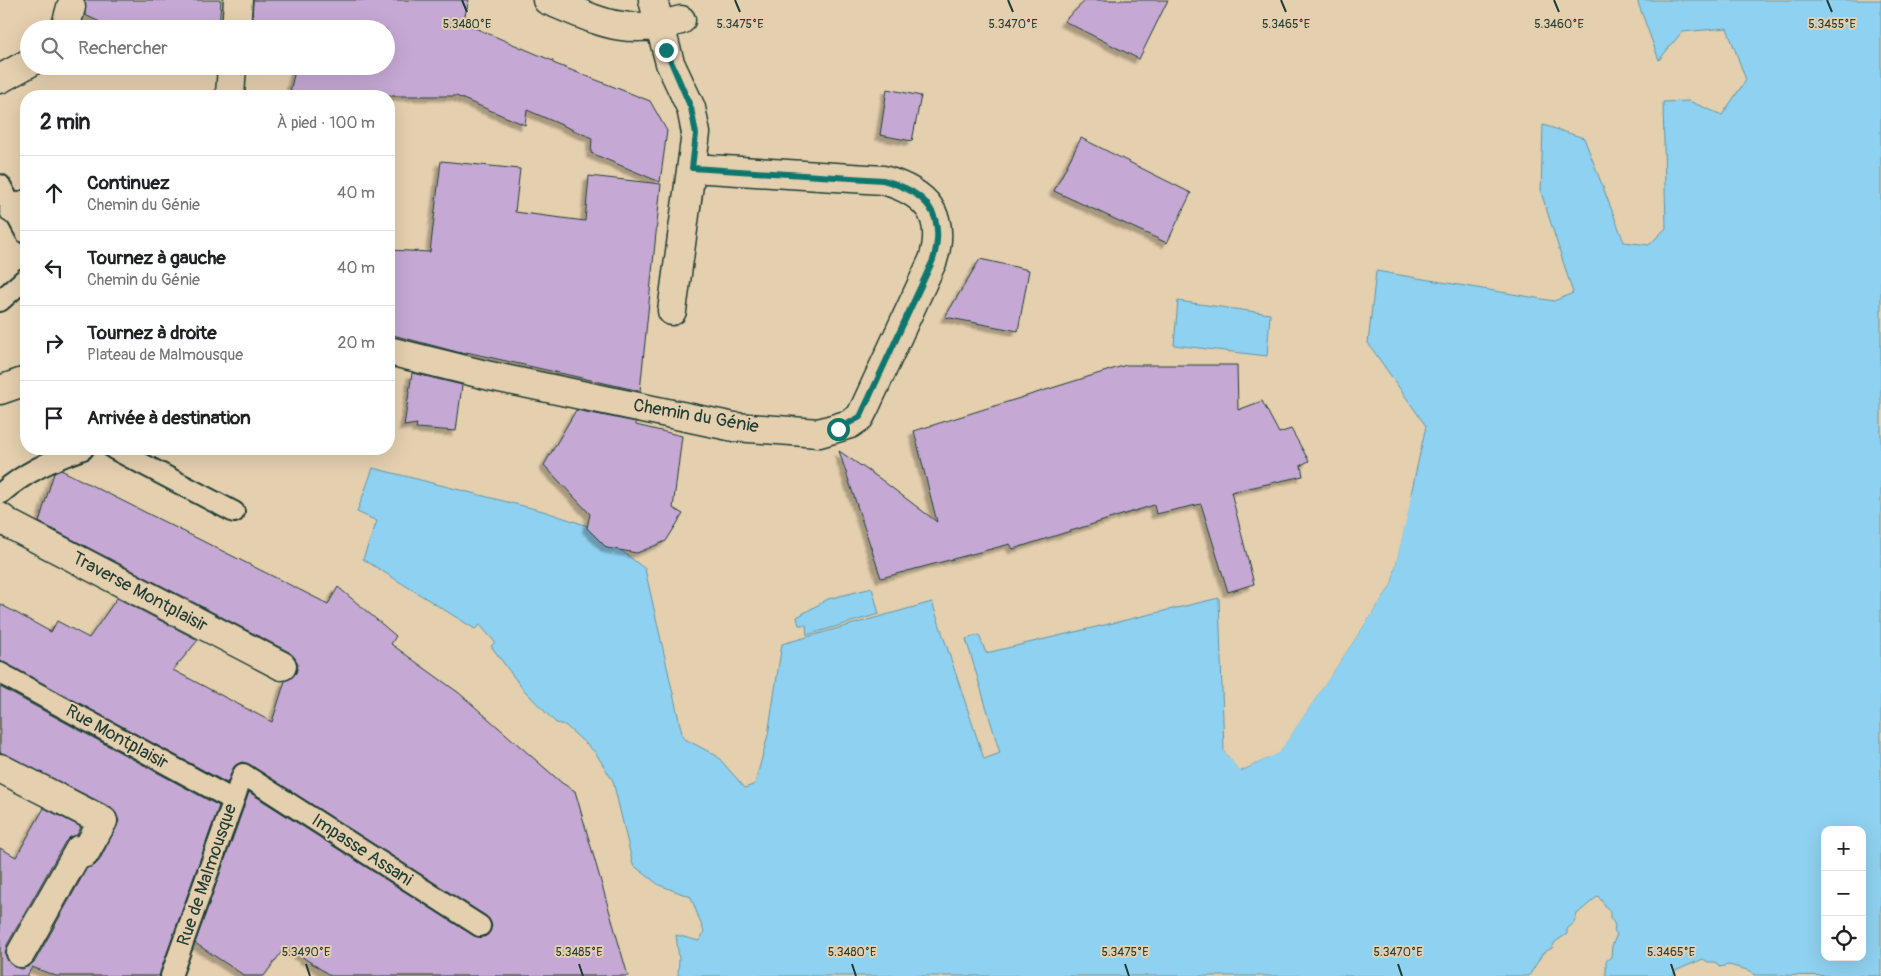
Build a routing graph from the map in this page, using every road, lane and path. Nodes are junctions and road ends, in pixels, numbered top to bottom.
1 (238, 0) edge
2 (548, 0) edge
3 (653, 0) edge
4 (237, 20) edge
5 (670, 23) junction
6 (20, 68) edge
7 (231, 75) edge
8 (0, 78) edge
9 (230, 90) edge
10 (692, 168) junction
11 (0, 185) edge
12 (20, 213) edge
13 (20, 283) edge
14 (0, 301) edge
15 (672, 310) dead end
16 (395, 352) edge
17 (20, 383) edge
18 (0, 390) edge
19 (68, 455) edge
20 (125, 455) edge
21 (0, 494) edge
22 (234, 512) dead end
23 (0, 517) edge
24 (282, 666) dead end
25 (0, 673) edge
26 (0, 768) edge
27 (243, 774) joint
28 (233, 800) junction
29 (480, 926) dead end
30 (21, 953) dead end
31 (171, 976) edge

1 - 4 street
2 - 5 street
3 - 5 street
5 - 10 street
6 - 8 street
7 - 9 street
10 - 15 street
10 - 16 street, Chemin du Génie
11 - 12 lane
13 - 14 lane
17 - 18 street
19 - 21 lane
20 - 22 lane
23 - 24 street, Traverse Montplaisir
25 - 28 lane, Rue Montplaisir
26 - 30 street
27 - 28 lane, Rue de Malmousque
27 - 29 lane, Impasse Assani
28 - 31 lane, Rue de Malmousque

